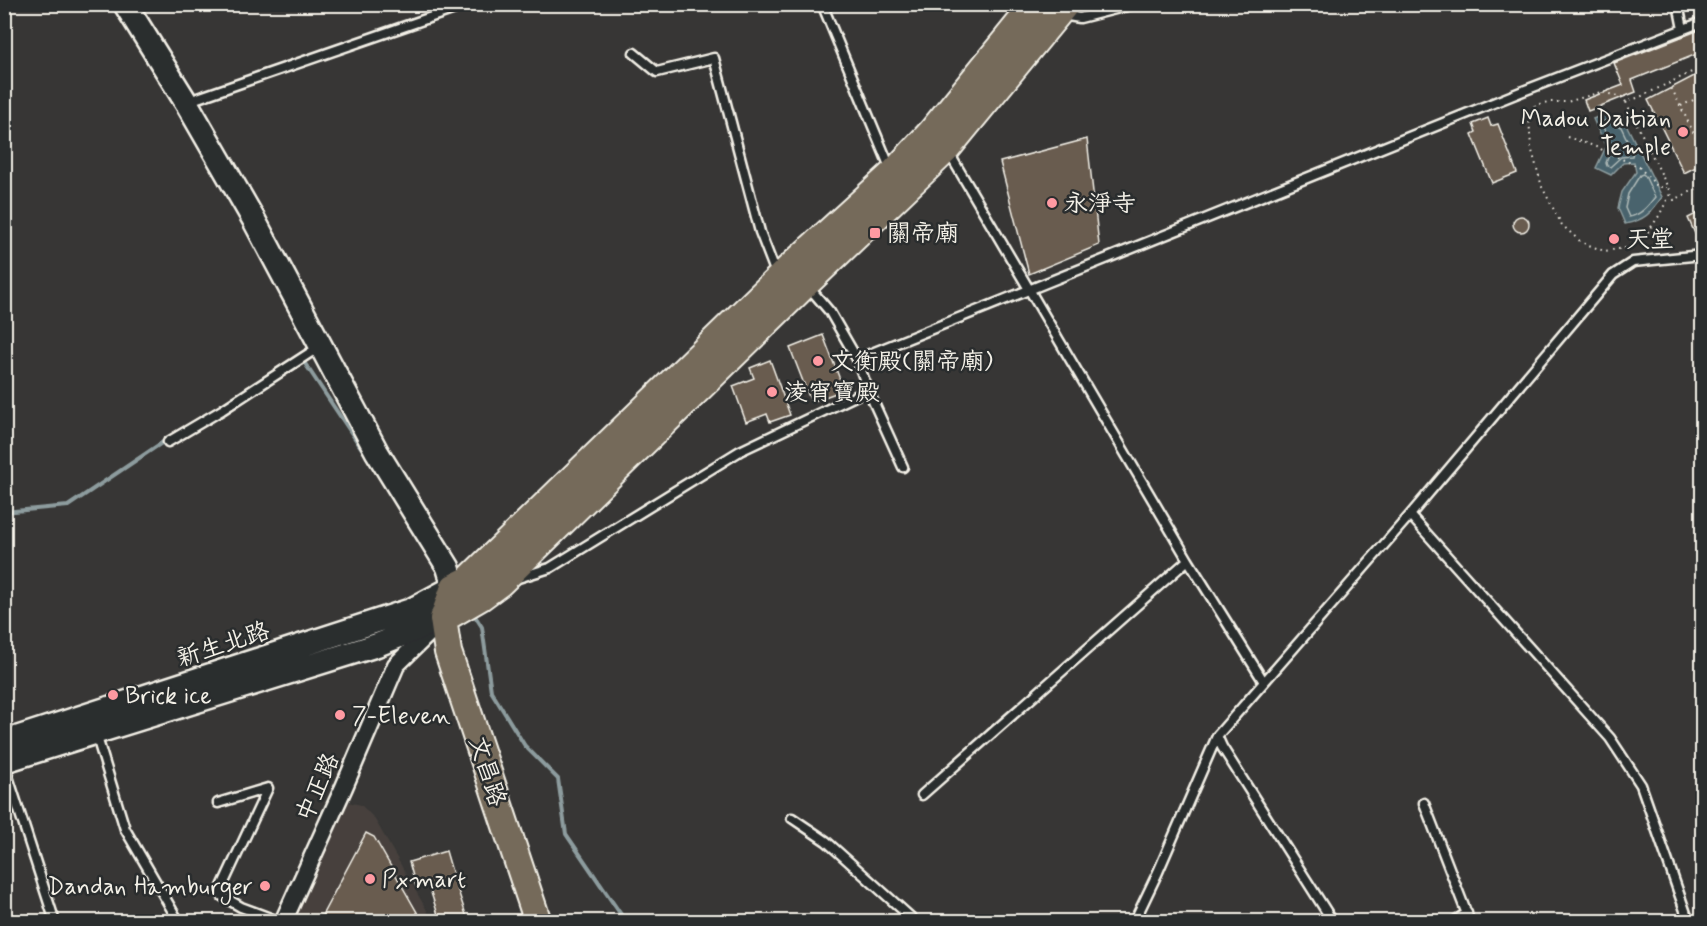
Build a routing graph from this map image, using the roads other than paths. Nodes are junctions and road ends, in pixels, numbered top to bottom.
1 (125, 4) edge
2 (469, 4) edge
3 (822, 4) edge
4 (1035, 4) edge
5 (1135, 4) edge
6 (1678, 4) edge
7 (1062, 9) edge
8 (1702, 22) edge
9 (1683, 29) junction
10 (634, 53) dead end
11 (186, 102) junction
12 (939, 140) junction
13 (892, 174) junction
14 (1702, 257) edge
15 (792, 277) junction
16 (1030, 290) junction
17 (321, 345) junction
18 (857, 359) junction
19 (868, 390) junction
20 (168, 442) dead end
21 (903, 467) dead end
22 (1410, 515) junction
23 (1188, 560) junction
24 (500, 583) junction
25 (454, 587) junction
26 (443, 619) junction
27 (1264, 682) junction
28 (95, 733) junction
29 (1217, 736) junction
30 (4, 742) edge
31 (4, 763) edge
32 (922, 795) dead end
33 (218, 803) dead end
34 (1424, 803) dead end
35 (792, 818) dead end
36 (1468, 917) edge
37 (55, 921) edge
38 (179, 921) edge
39 (282, 921) edge
40 (538, 921) edge
41 (916, 921) edge
42 (1134, 921) edge
43 (1333, 921) edge
44 (1454, 921) edge
45 (1689, 921) edge

1 - 11 main road
2 - 11 lane
3 - 13 lane
4 - 12 main road
5 - 7 lane
6 - 9 lane
7 - 12 main road
8 - 9 lane
9 - 16 lane
10 - 15 lane
11 - 17 main road
12 - 13 main road
12 - 15 main road
12 - 16 lane
13 - 15 main road
14 - 22 lane
15 - 18 lane
15 - 24 main road
15 - 25 main road
16 - 18 lane
16 - 23 lane
17 - 20 lane
17 - 25 main road
18 - 19 lane
19 - 21 lane
19 - 24 lane
22 - 27 lane
22 - 45 lane
23 - 27 lane
23 - 32 lane
24 - 26 main road
25 - 26 main road
25 - 30 main road, 新生北路
26 - 28 main road, 新生北路
26 - 39 street, 中正路
26 - 40 main road, 文昌路
27 - 29 lane
28 - 31 main road, 新生北路
28 - 38 lane
29 - 42 lane
29 - 43 lane
31 - 37 lane
33 - 39 lane
34 - 36 lane
35 - 41 lane
36 - 44 lane

